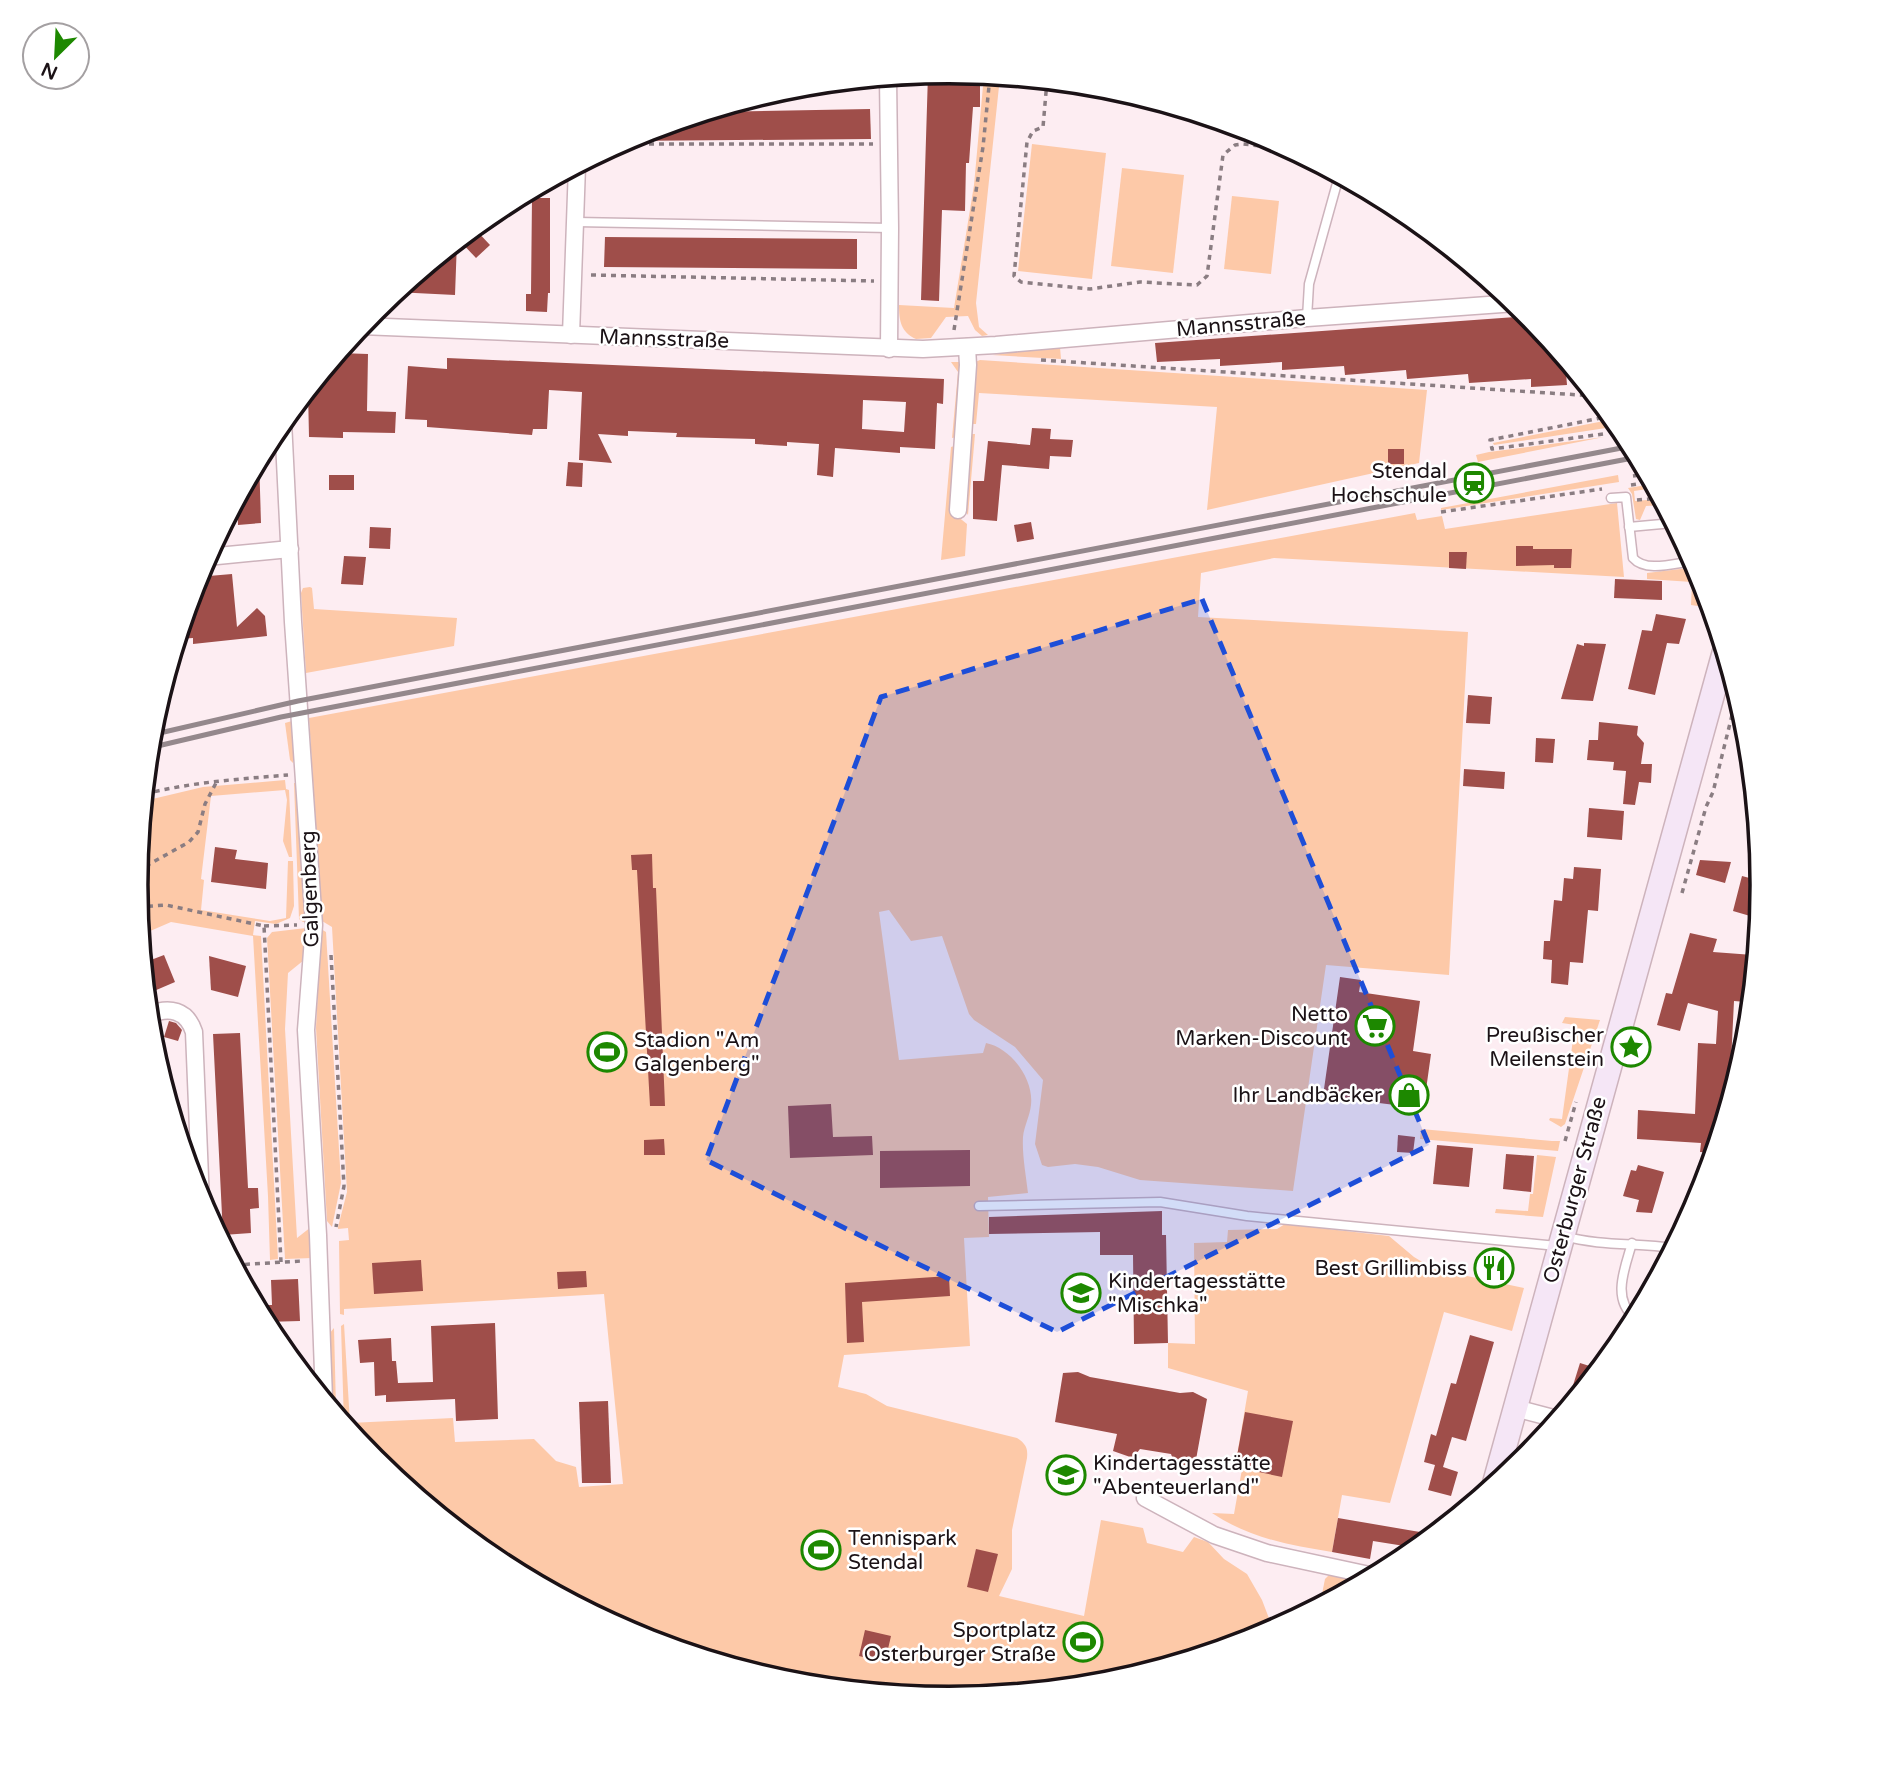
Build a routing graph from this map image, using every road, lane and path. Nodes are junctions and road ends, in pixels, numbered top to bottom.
1 (989, 86) edge
2 (888, 87) edge
3 (1046, 90) edge
4 (645, 144) edge
5 (889, 144) junction
6 (1257, 146) edge
7 (577, 176) edge
8 (1337, 184) edge
9 (576, 222) junction
10 (890, 228) junction
11 (573, 275) junction
12 (890, 282) junction
13 (1499, 304) edge
14 (1307, 318) junction
15 (376, 327) edge
16 (571, 335) junction
17 (961, 347) junction
18 (889, 349) junction
19 (1032, 360) dead end
20 (1583, 395) edge
21 (1599, 418) edge
22 (1603, 434) dead end
23 (284, 439) edge
24 (1637, 475) edge
25 (1633, 476) dead end
26 (1642, 483) edge
27 (1625, 486) dead end
28 (1612, 488) dead end
29 (1611, 498) dead end
30 (1650, 499) edge
31 (1637, 500) dead end
32 (958, 510) dead end
33 (1441, 512) dead end
34 (1663, 524) edge
35 (1629, 527) junction
36 (290, 549) junction
37 (219, 556) edge
38 (1682, 562) edge
39 (1720, 668) edge
40 (304, 772) junction
41 (217, 781) junction
42 (154, 792) edge
43 (149, 864) edge
44 (149, 906) edge
45 (297, 925) dead end
46 (264, 926) junction
47 (158, 1012) edge
48 (200, 1166) edge
49 (979, 1206) dead end
50 (1561, 1241) junction
51 (1632, 1243) junction
52 (1663, 1247) edge
53 (319, 1260) junction
54 (281, 1262) junction
55 (244, 1264) edge
56 (1628, 1310) edge
57 (323, 1384) edge
58 (1515, 1408) junction
59 (1548, 1416) edge
60 (1499, 1466) edge
61 (1145, 1498) dead end
62 (1360, 1573) edge

1 - 17 path
2 - 5 street
3 - 6 path
4 - 5 path
5 - 10 street
7 - 9 street
8 - 14 lane
9 - 10 lane
9 - 11 street
10 - 12 street
11 - 12 path
11 - 16 street
12 - 18 street
13 - 14 street, Mannsstraße
14 - 17 street, Mannsstraße
15 - 16 street, Mannsstraße
16 - 18 street, Mannsstraße
17 - 18 street, Mannsstraße
17 - 32 street
19 - 20 path
21 - 22 path
23 - 36 street, Galgenberg
24 - 25 path
26 - 27 path
28 - 33 path
29 - 35 lane
30 - 31 path
34 - 35 lane
35 - 38 lane
36 - 37 street
36 - 40 street, Galgenberg
39 - 50 street, Osterburger Straße
40 - 41 path
40 - 53 street, Galgenberg
41 - 42 path
41 - 43 path
44 - 46 path
45 - 46 path
46 - 54 path
47 - 48 street
49 - 50 lane
50 - 51 lane
50 - 58 street, Osterburger Straße
51 - 52 lane
51 - 56 lane
53 - 54 path
53 - 57 street, Galgenberg
54 - 55 path
58 - 59 street
58 - 60 street, Osterburger Straße
61 - 62 street

